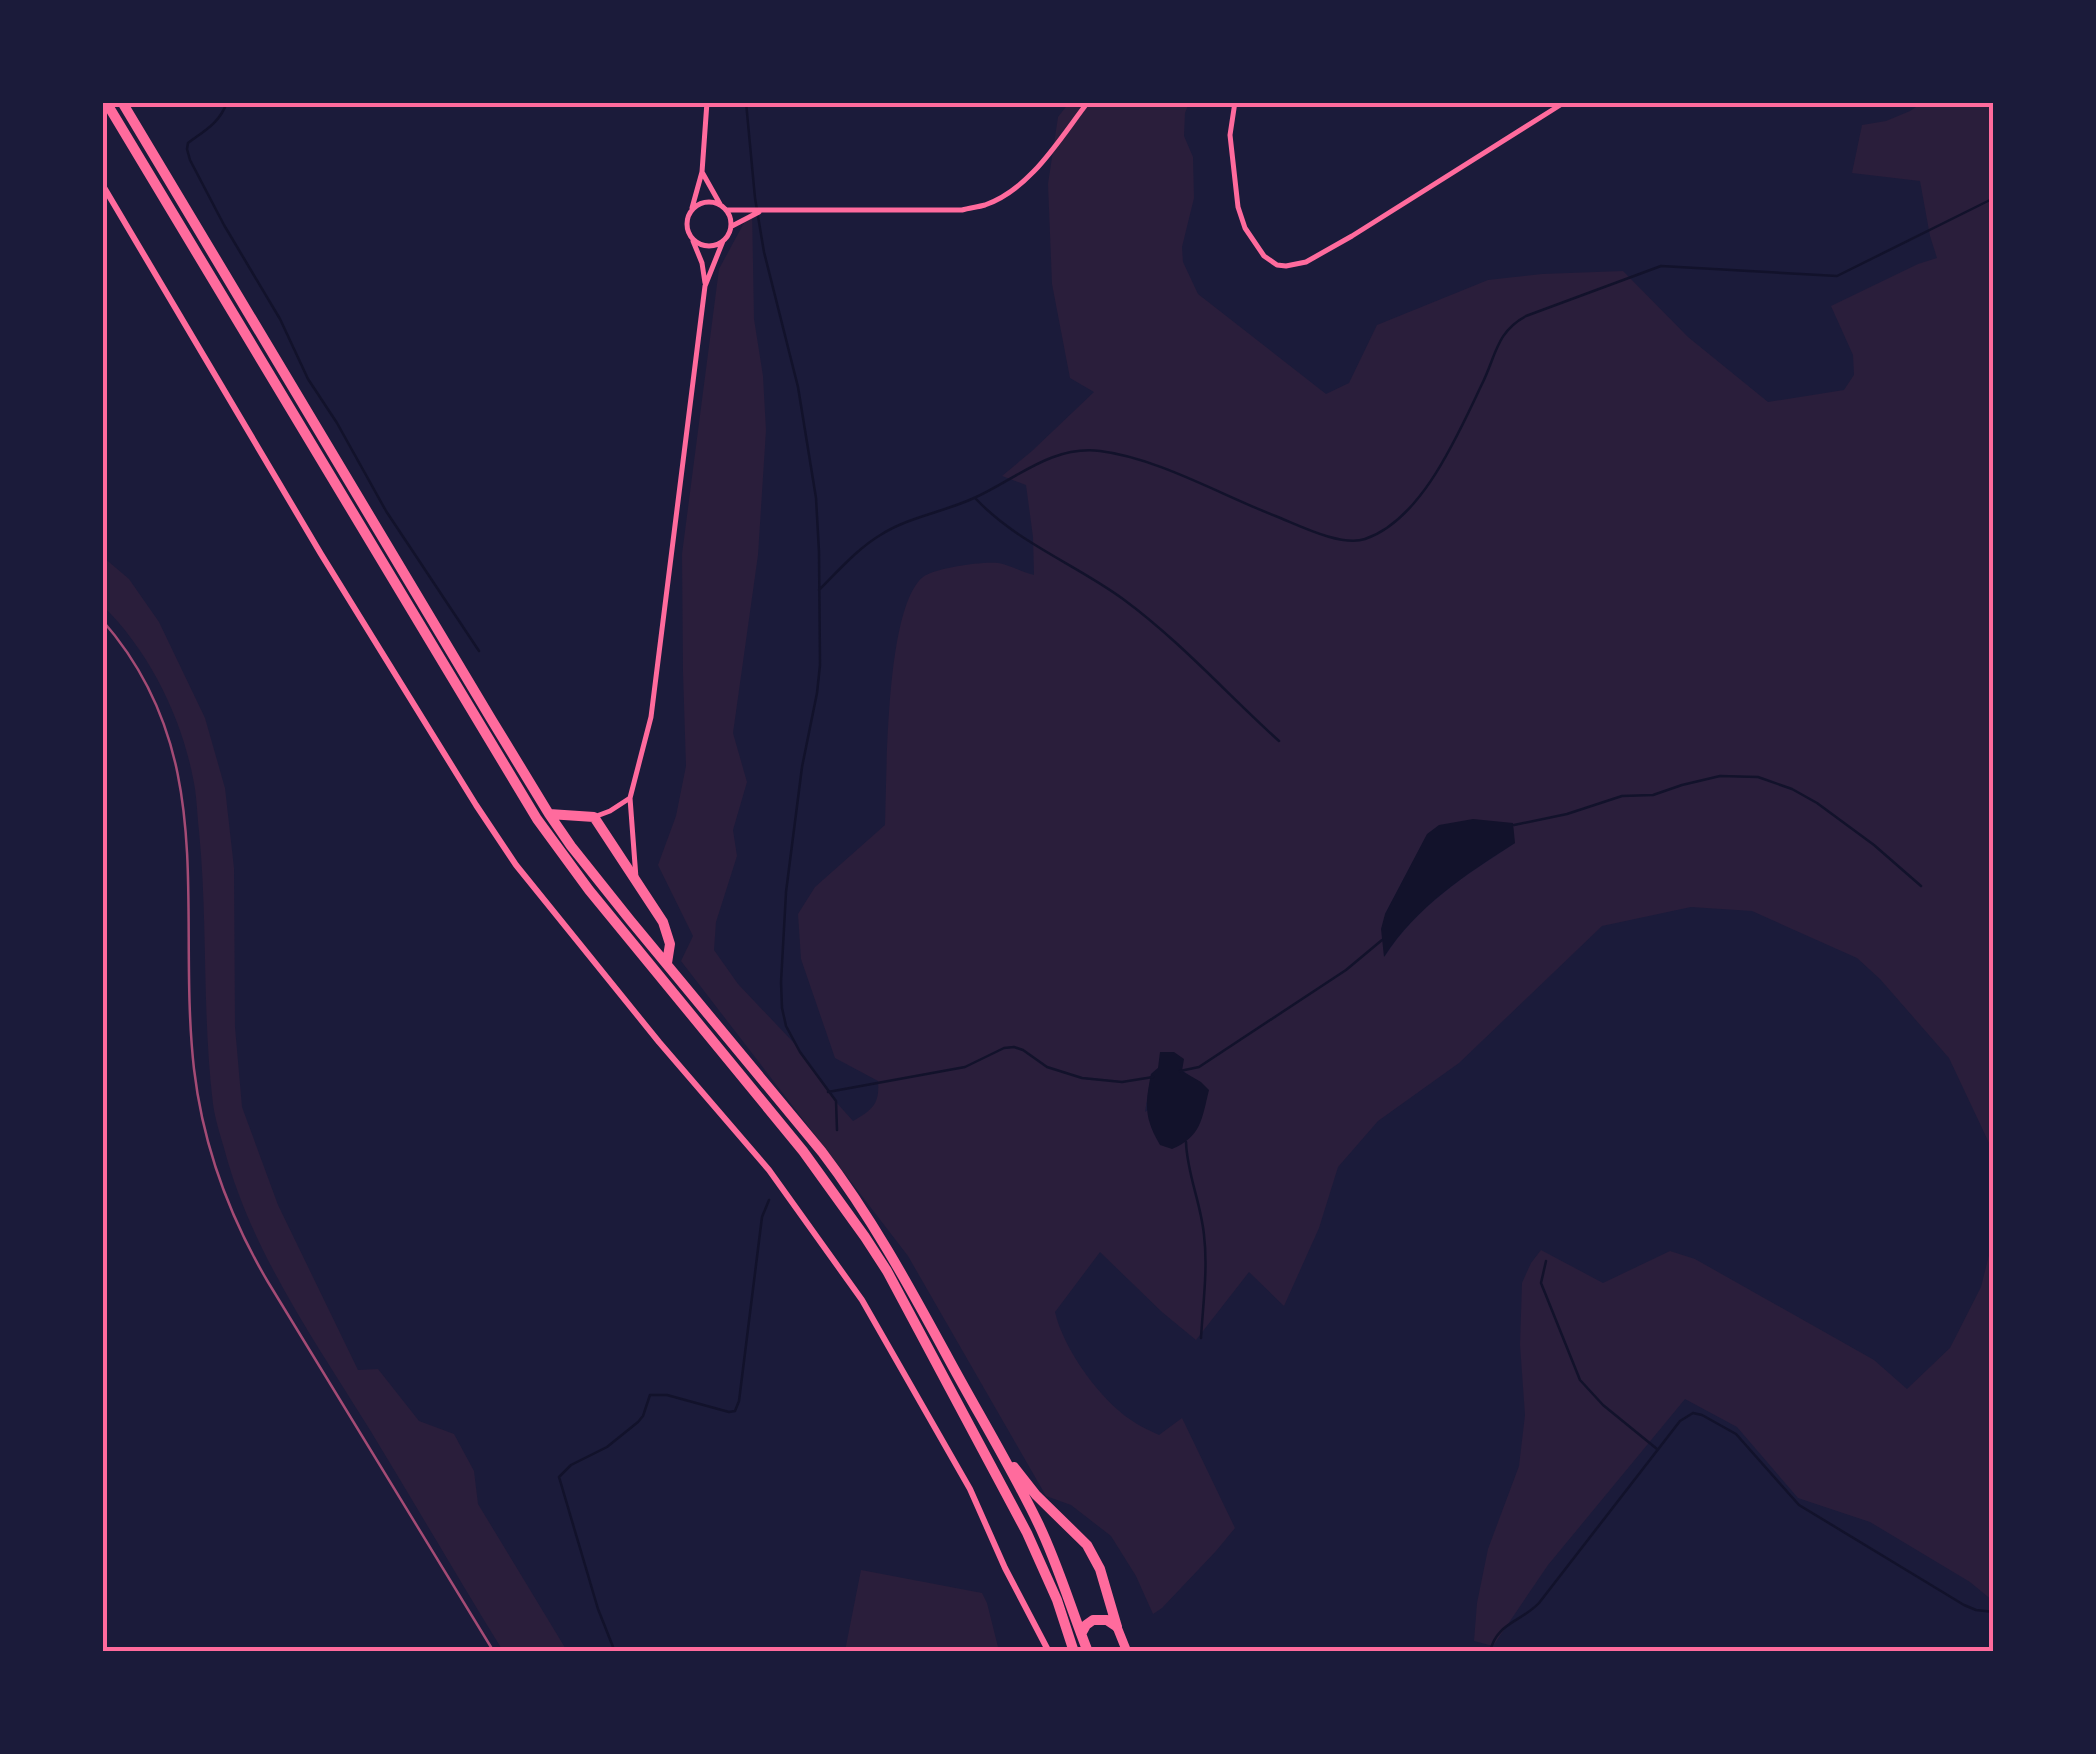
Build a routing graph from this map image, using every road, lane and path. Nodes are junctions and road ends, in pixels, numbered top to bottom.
1 (106, 102) edge
2 (122, 102) edge
3 (707, 102) edge
4 (1088, 102) edge
5 (1235, 102) edge
6 (1565, 102) edge
7 (702, 172) junction
8 (102, 184) edge
9 (720, 204) junction
10 (727, 210) junction
11 (762, 210) junction
12 (690, 213) junction
13 (732, 226) junction
14 (688, 230) junction
15 (723, 241) junction
16 (706, 286) junction
17 (630, 798) junction
18 (549, 814) junction
19 (594, 817) junction
20 (636, 878) junction
21 (667, 962) junction
22 (995, 1440) junction
23 (1117, 1626) junction
24 (1081, 1634) junction
25 (1049, 1652) edge
26 (1074, 1652) edge
27 (1088, 1652) edge
28 (1127, 1652) edge

1 - 26 highway
2 - 18 highway
3 - 7 street
4 - 11 street
5 - 6 street
7 - 9 street
7 - 12 street
8 - 25 street
9 - 10 street
9 - 12 street
10 - 11 street
10 - 13 street
11 - 13 street
12 - 14 street
13 - 15 street
14 - 15 street
14 - 16 street
15 - 16 street
16 - 17 street
17 - 19 street
17 - 20 street
18 - 19 highway
18 - 21 highway
19 - 20 highway
20 - 21 highway
21 - 22 highway
22 - 23 highway
22 - 24 highway
23 - 24 highway
23 - 28 main road
24 - 27 highway

